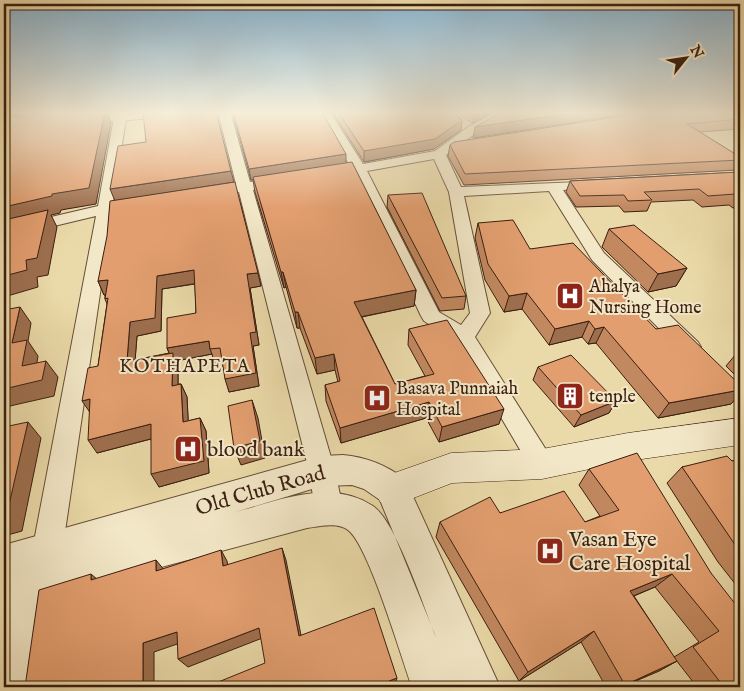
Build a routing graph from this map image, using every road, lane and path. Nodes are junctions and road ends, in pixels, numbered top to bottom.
1 (116, 144) edge
2 (233, 144) edge
3 (344, 144) edge
4 (460, 144) edge
5 (445, 151) junction
6 (359, 169) junction
7 (312, 176) edge
8 (293, 180) edge
9 (613, 183) edge
10 (245, 187) junction
11 (554, 187) junction
12 (456, 192) junction
13 (189, 196) edge
14 (151, 201) edge
15 (104, 209) junction
16 (4, 233) edge
17 (464, 337) junction
18 (705, 361) edge
19 (740, 431) edge
20 (542, 464) junction
21 (322, 471) junction
22 (393, 490) junction
23 (328, 509) junction
24 (47, 552) junction
25 (11, 579) edge
26 (12, 687) edge
27 (434, 687) edge
28 (478, 687) edge

1 - 15 street
2 - 10 street
3 - 6 street
4 - 5 street
5 - 6 street
5 - 12 street
6 - 7 street
6 - 17 street
8 - 10 street
9 - 11 street
10 - 13 street
10 - 21 street
11 - 12 street
11 - 18 street
12 - 17 street
14 - 15 street
15 - 16 street
15 - 24 street
17 - 20 street
19 - 20 main road
20 - 22 main road
21 - 22 street, Old Club Road
21 - 23 street
21 - 24 street, Old Club Road
22 - 28 street
23 - 25 street, Old Club Road
23 - 27 street, Old Club Road
24 - 25 street, Old Club Road
25 - 26 street

